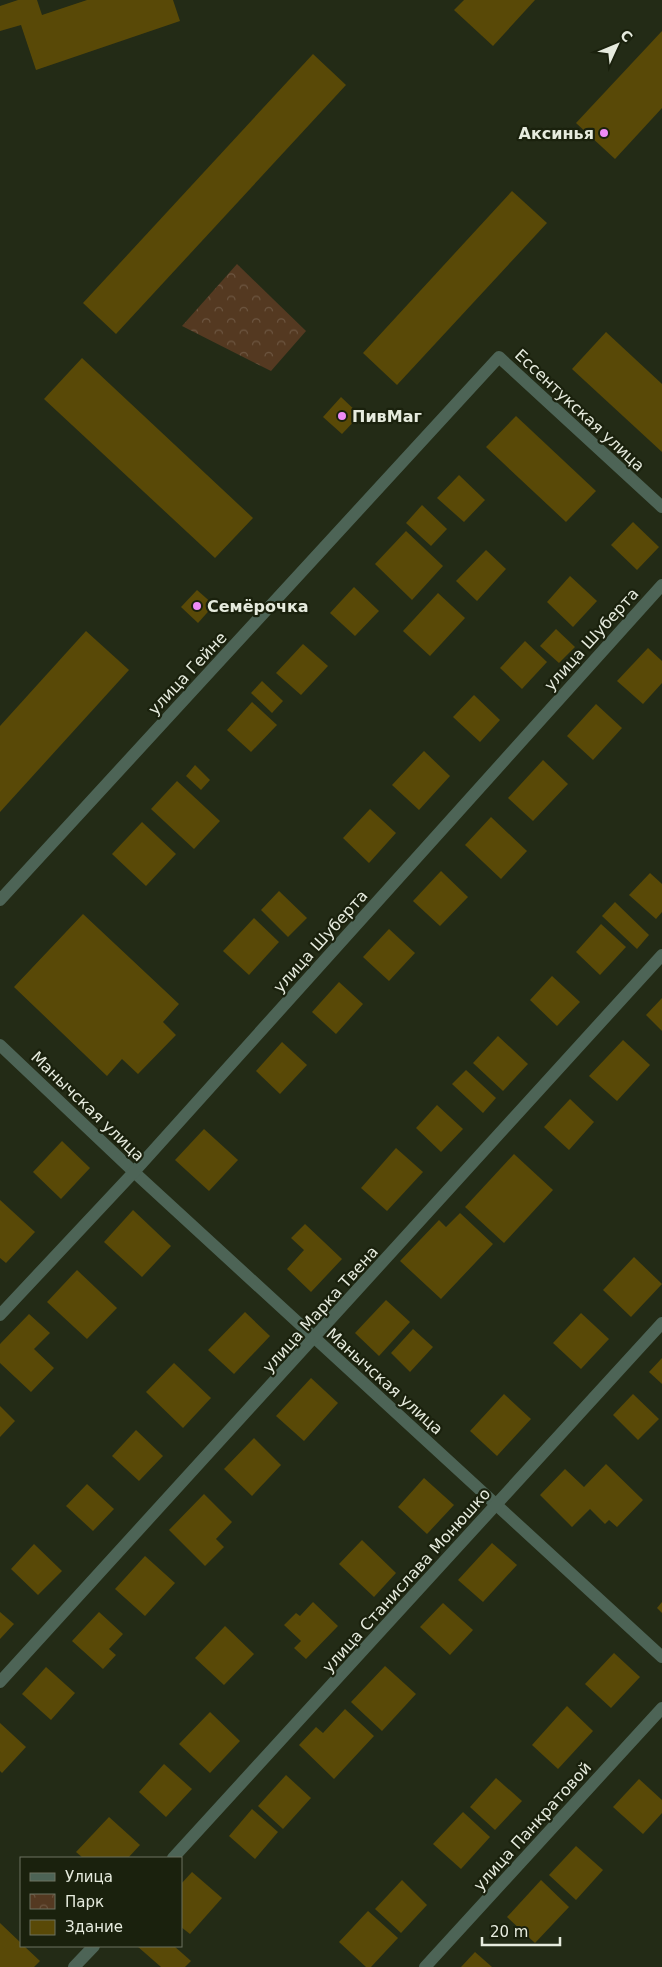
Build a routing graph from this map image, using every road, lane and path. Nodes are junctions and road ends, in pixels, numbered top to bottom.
1 (499, 357) joint
2 (662, 507) edge
3 (662, 585) edge
4 (0, 900) edge
5 (662, 955) edge
6 (0, 1045) edge
7 (134, 1172) junction
8 (0, 1315) edge
9 (662, 1323) edge
10 (315, 1338) junction
11 (496, 1505) junction
12 (662, 1657) edge
13 (0, 1682) edge
14 (662, 1708) edge
15 (175, 1857) edge
16 (93, 1947) edge
17 (74, 1967) edge
18 (425, 1967) edge

1 - 2 street, Ессентукская улица
1 - 4 street, улица Гейне
3 - 7 street, улица Шуберта
5 - 10 street, улица Марка Твена
6 - 7 street, Манычская улица
7 - 8 street, улица Шуберта
7 - 10 street, Манычская улица
9 - 11 street, улица Станислава Монюшко
10 - 11 street, Манычская улица
10 - 13 street, улица Марка Твена
11 - 12 street, Манычская улица
11 - 15 street, улица Станислава Монюшко
14 - 18 street, улица Панкратовой
16 - 17 street

